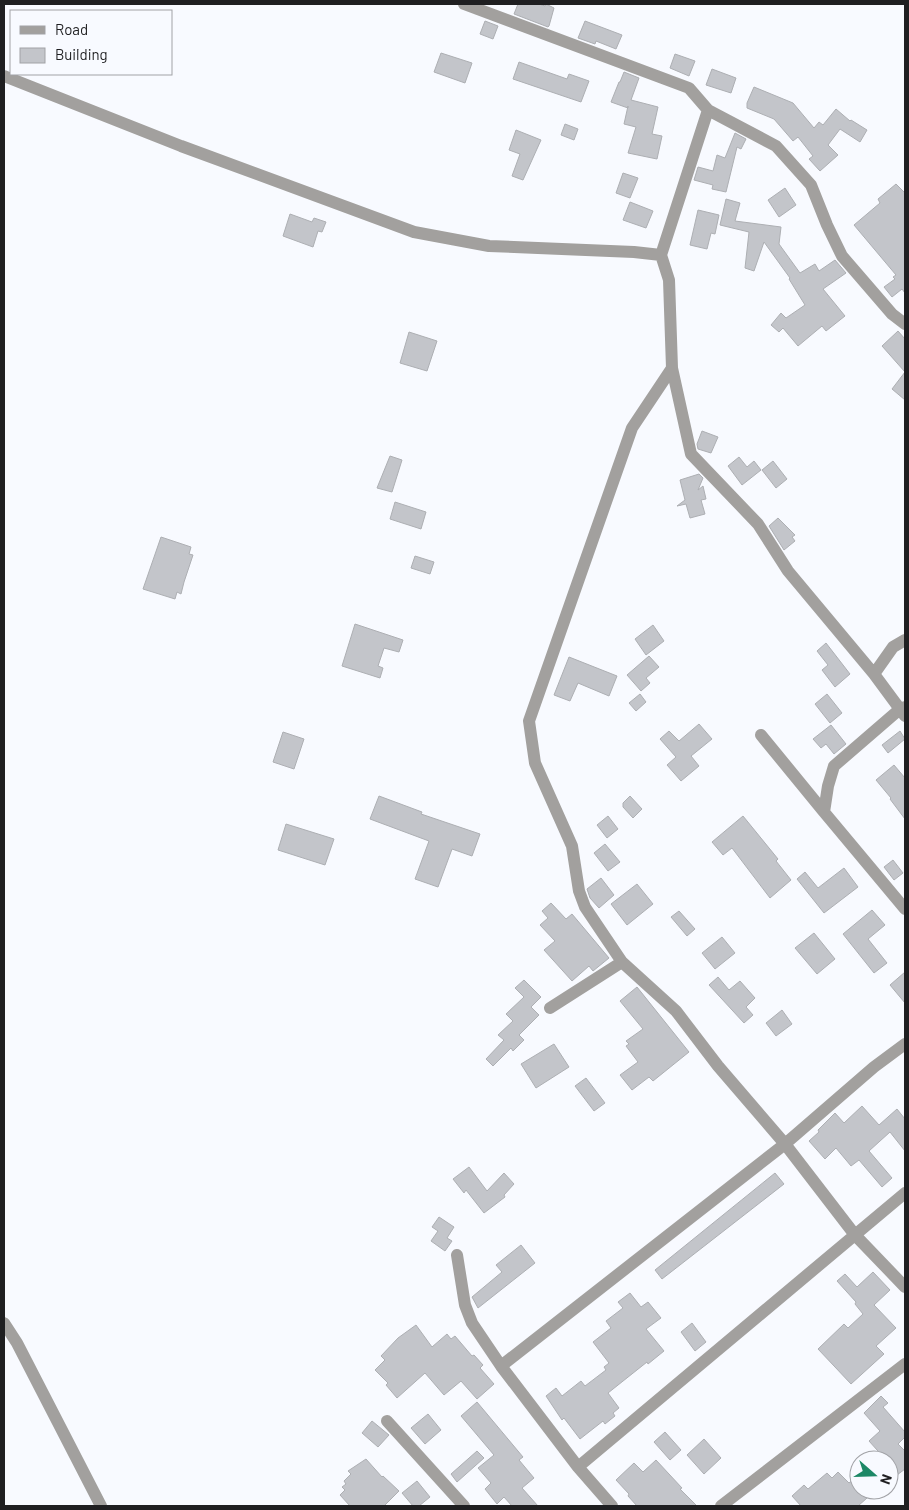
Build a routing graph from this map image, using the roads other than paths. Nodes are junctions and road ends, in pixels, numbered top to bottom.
1 (464, 4) edge
2 (4, 76) edge
3 (708, 110) junction
4 (661, 255) junction
5 (905, 324) edge
6 (672, 368) junction
7 (905, 640) edge
8 (874, 674) junction
9 (904, 710) edge
10 (760, 735) dead end
11 (824, 812) junction
12 (905, 909) edge
13 (622, 962) junction
14 (550, 1008) dead end
15 (905, 1044) edge
16 (785, 1144) junction
17 (905, 1193) edge
18 (855, 1235) junction
19 (457, 1255) dead end
20 (905, 1286) edge
21 (4, 1323) edge
22 (905, 1364) edge
23 (501, 1366) junction
24 (388, 1421) dead end
25 (578, 1467) junction
26 (101, 1506) edge
27 (464, 1506) edge
28 (612, 1506) edge
29 (721, 1506) edge

1 - 3 street
2 - 4 street
3 - 4 street
3 - 5 street
4 - 6 street
6 - 8 street
6 - 13 street
7 - 8 street
8 - 9 street
9 - 11 street
10 - 11 street
11 - 12 street
13 - 14 street
13 - 16 street
15 - 16 street
16 - 18 street
16 - 23 street
17 - 18 street
18 - 20 street
18 - 25 street
19 - 23 street
21 - 26 street
22 - 29 street
23 - 25 street
24 - 27 street
25 - 28 street

